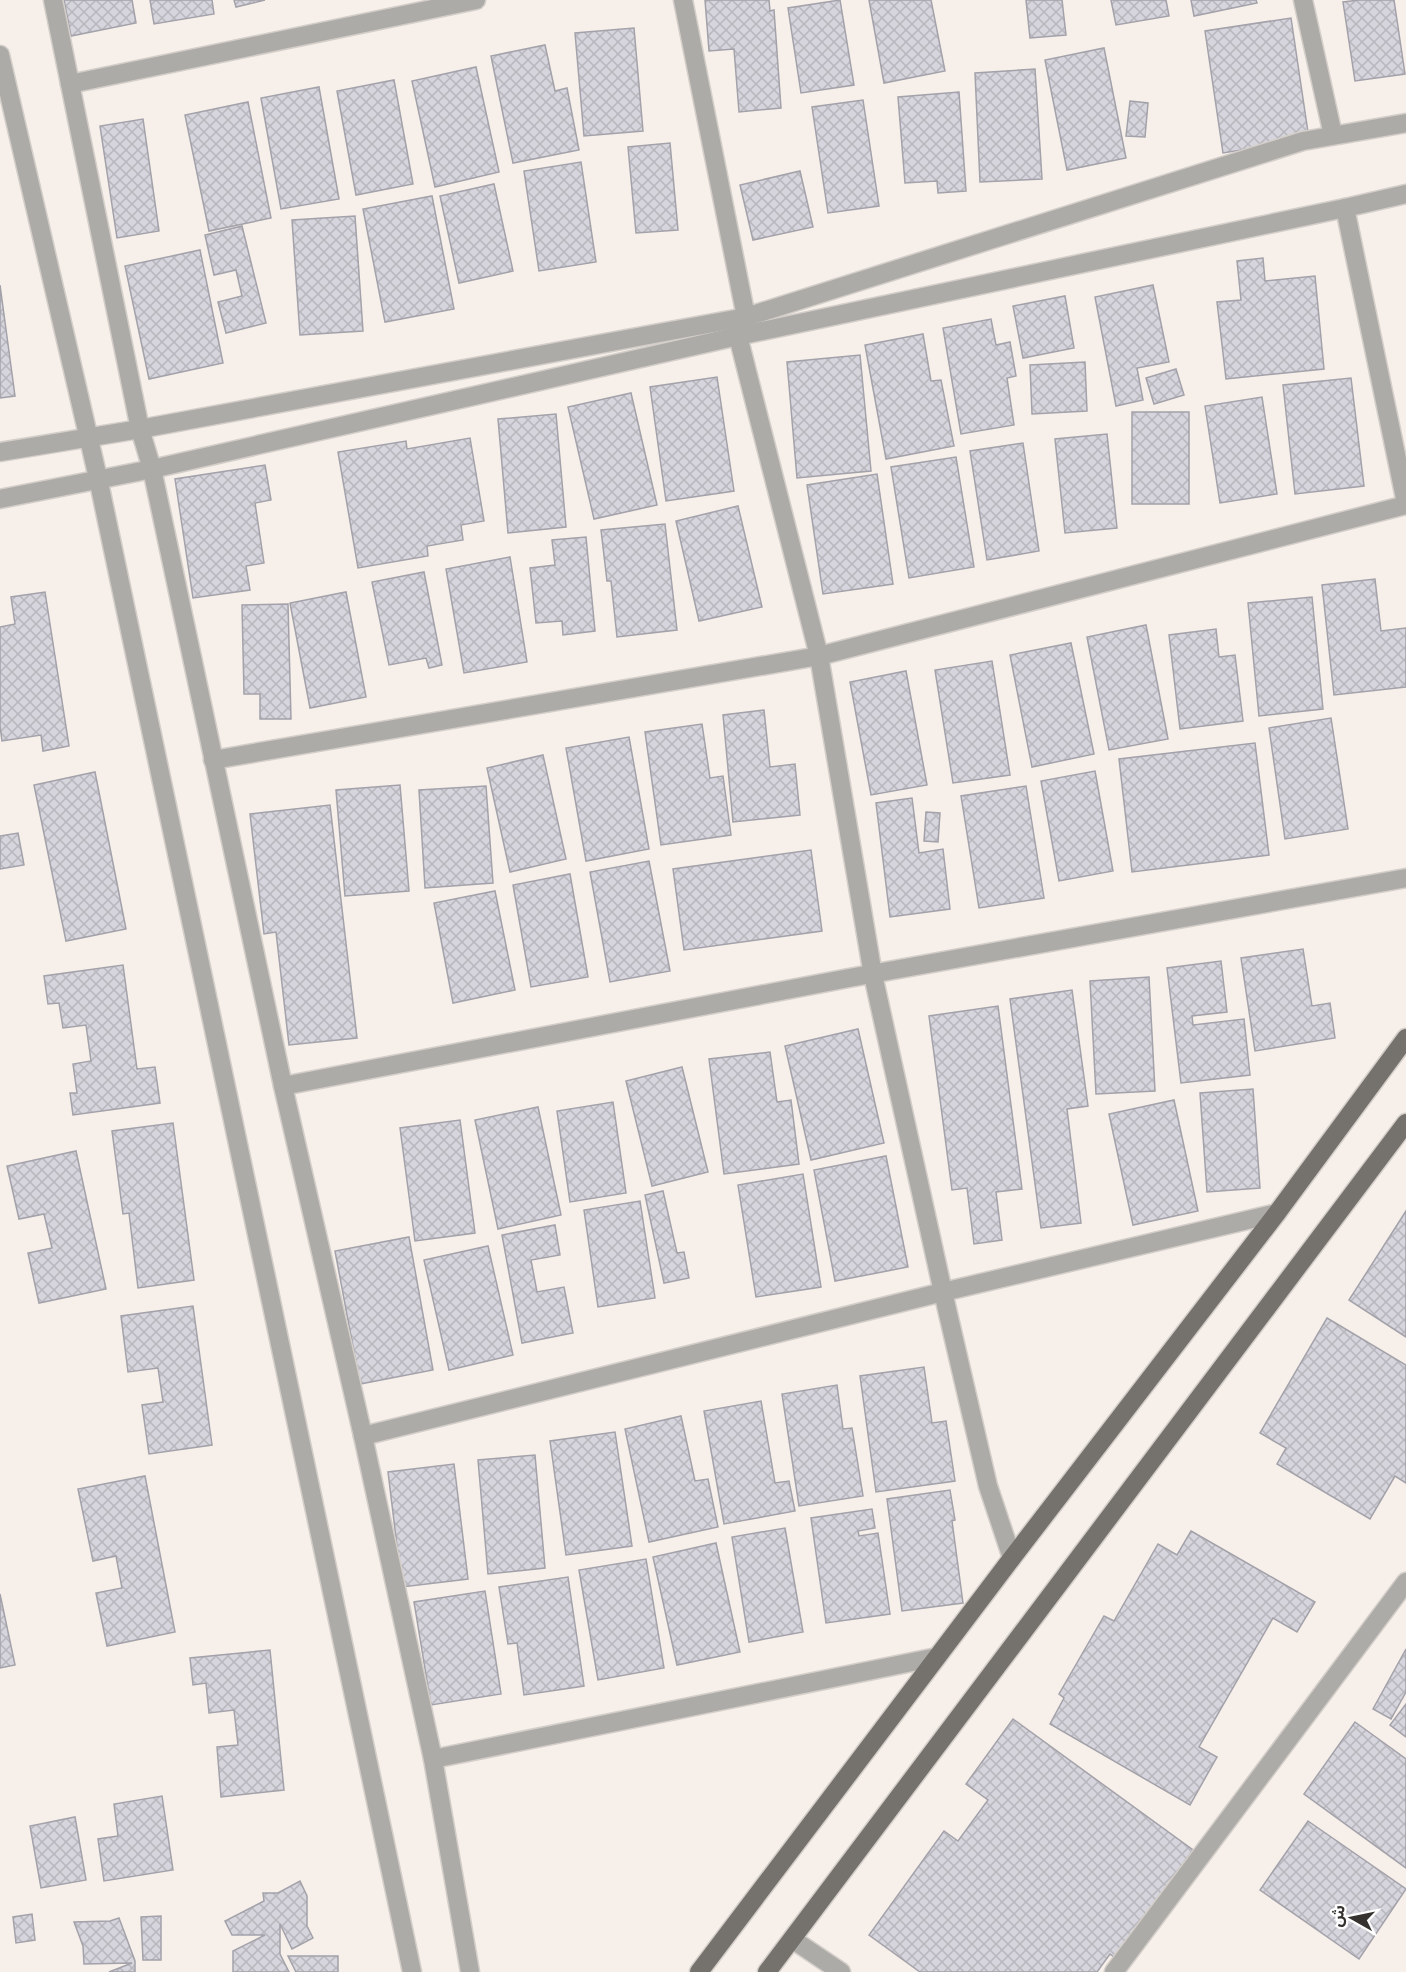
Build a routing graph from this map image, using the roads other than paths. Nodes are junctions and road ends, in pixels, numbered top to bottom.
1 (53, 0) edge
2 (476, 0) edge
3 (683, 0) edge
4 (1303, 0) edge
5 (0, 55) edge
6 (70, 84) junction
7 (6, 105) edge
8 (1406, 123) edge
9 (1334, 135) junction
10 (1406, 194) edge
11 (1344, 208) junction
12 (746, 317) junction
13 (738, 336) junction
14 (140, 429) junction
15 (88, 437) junction
16 (0, 452) edge
17 (152, 469) junction
18 (98, 478) junction
19 (0, 499) edge
20 (1406, 504) edge
21 (819, 656) junction
22 (213, 760) junction
23 (1406, 878) edge
24 (873, 975) junction
25 (1406, 1038) edge
26 (283, 1086) junction
27 (1406, 1123) edge
28 (1277, 1213) junction
29 (943, 1292) junction
30 (363, 1436) junction
31 (1012, 1558) junction
32 (1406, 1583) edge
33 (937, 1657) junction
34 (433, 1759) junction
35 (792, 1940) junction
36 (412, 1972) edge
37 (470, 1972) edge
38 (699, 1972) edge
39 (766, 1972) edge
40 (841, 1972) edge
41 (1114, 1972) edge

1 - 6 street
2 - 6 street
3 - 12 street
4 - 9 street
5 - 7 street
6 - 14 street
7 - 15 street
8 - 9 street
9 - 12 street
10 - 11 street
11 - 13 street
11 - 20 street
12 - 14 street
13 - 17 street
13 - 21 street
14 - 15 street
14 - 17 street
15 - 16 street
15 - 18 street
17 - 18 street
17 - 22 street
18 - 19 street
18 - 36 street
20 - 21 street
21 - 22 street
21 - 24 street
22 - 26 street
23 - 24 street
24 - 26 street
24 - 29 street
25 - 28 main road
26 - 30 street
27 - 35 main road
28 - 29 street
28 - 31 main road
29 - 30 street
29 - 31 street
30 - 34 street
31 - 33 main road
32 - 41 street
33 - 34 street
33 - 38 main road
34 - 37 street
35 - 39 main road
35 - 40 street

